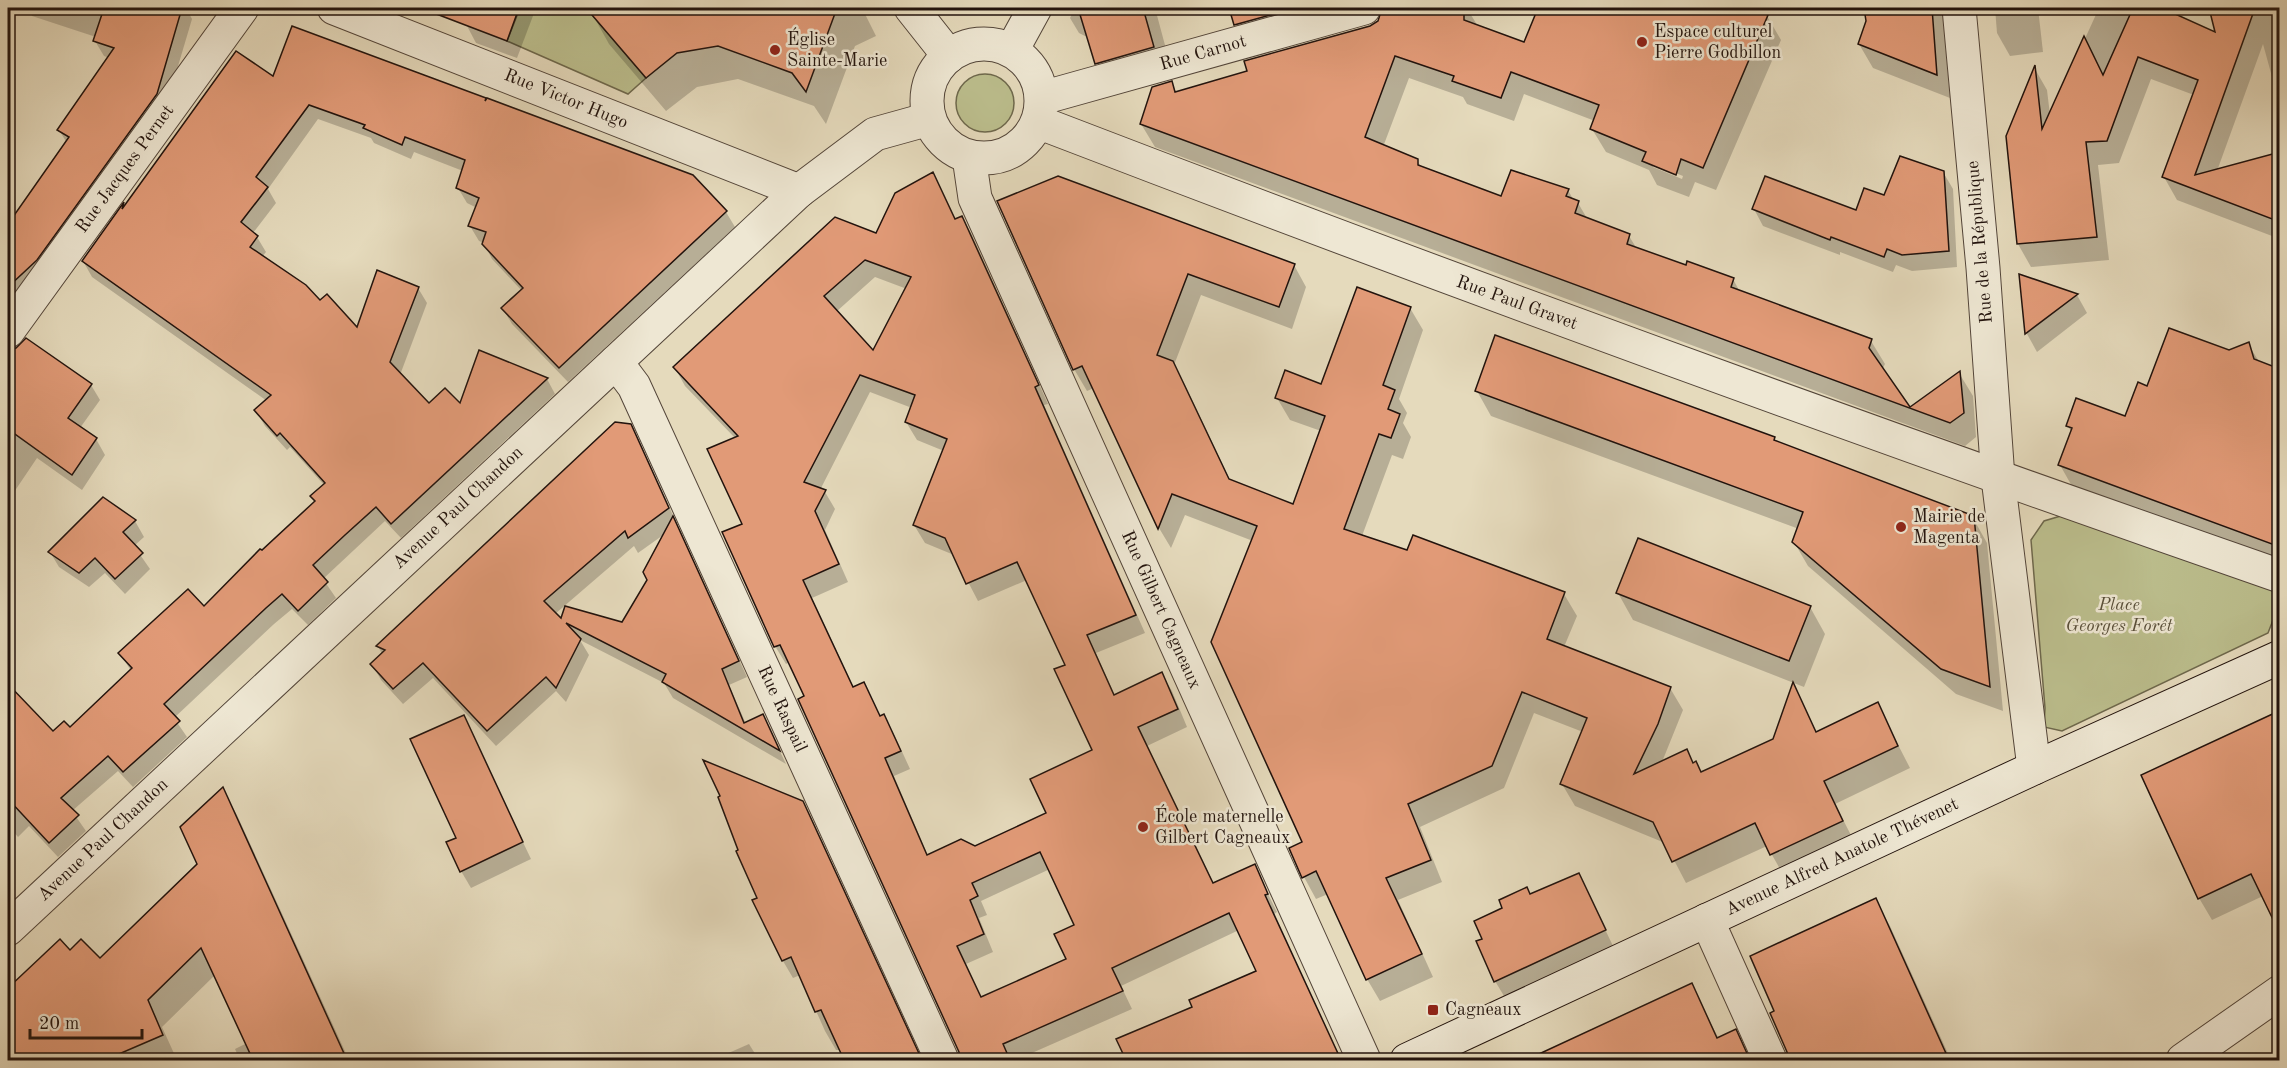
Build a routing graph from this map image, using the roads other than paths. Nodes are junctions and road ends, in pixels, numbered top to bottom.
1 (242, 8) edge
2 (334, 8) edge
3 (911, 8) edge
4 (1035, 8) edge
5 (1364, 8) edge
6 (1959, 8) edge
7 (1012, 50) junction
8 (949, 56) junction
9 (1040, 110) junction
10 (929, 119) junction
11 (969, 157) junction
12 (799, 191) junction
13 (8, 331) edge
14 (616, 362) junction
15 (1998, 478) junction
16 (2280, 576) edge
17 (2280, 657) edge
18 (2034, 768) junction
19 (1707, 921) junction
20 (8, 929) edge
21 (2280, 992) edge
22 (942, 1060) edge
23 (1364, 1060) edge
24 (1407, 1060) edge
25 (1770, 1060) edge
26 (2183, 1060) edge

1 - 13 street, Rue Jacques Pernet
2 - 12 street, Rue Victor Hugo
3 - 8 street
4 - 7 street
5 - 9 street, Rue Carnot
6 - 15 street, Rue de la République
7 - 8 street
7 - 9 street
8 - 10 street
9 - 11 street
9 - 15 street, Rue Paul Gravet
10 - 11 street
10 - 12 street, Avenue Paul Chandon
11 - 23 street, Rue Gilbert Cagneaux
12 - 14 street, Avenue Paul Chandon
14 - 20 street, Avenue Paul Chandon
14 - 22 street, Rue Raspail
15 - 16 street, Rue Paul Gravet
15 - 18 street, Rue de la République
17 - 18 street, Avenue Alfred Anatole Thévenet
18 - 19 street, Avenue Alfred Anatole Thévenet
19 - 24 street, Avenue Alfred Anatole Thévenet
19 - 25 street
21 - 26 street

